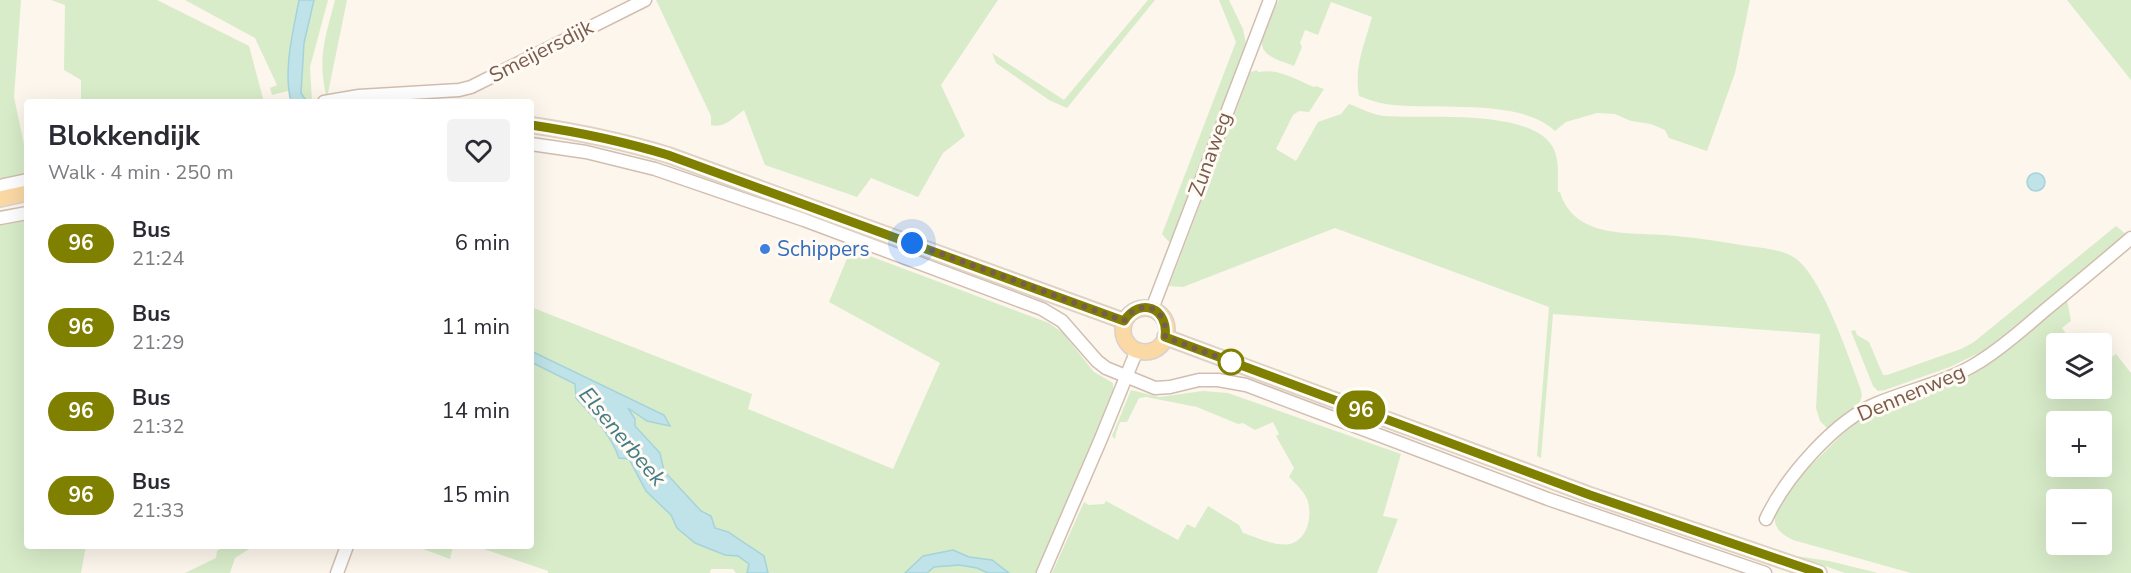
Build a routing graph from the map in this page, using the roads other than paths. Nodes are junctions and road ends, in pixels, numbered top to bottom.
1 (645, 0) edge
2 (1269, 0) edge
3 (342, 99) edge
4 (534, 125) edge
5 (534, 144) edge
6 (24, 181) edge
7 (0, 186) edge
8 (24, 194) edge
9 (0, 200) edge
10 (24, 214) edge
11 (0, 218) edge
12 (2131, 238) edge
13 (1152, 309) junction
14 (1124, 321) junction
15 (1165, 337) junction
16 (1137, 350) junction
17 (1125, 377) junction
18 (1766, 519) dead end
19 (346, 549) edge
20 (1741, 569) edge
21 (337, 573) edge
22 (1043, 573) edge
23 (1765, 573) edge
24 (1819, 573) edge

1 - 3 street, Smeijersdijk
2 - 13 street, Zunaweg
4 - 14 main road
5 - 17 street
6 - 7 street
8 - 9 main road
10 - 11 street
12 - 18 street, Dennenweg
13 - 14 main road
13 - 15 main road
14 - 16 main road
15 - 16 main road
15 - 24 main road
16 - 17 street
17 - 20 street
17 - 22 street
19 - 21 street
20 - 23 street

